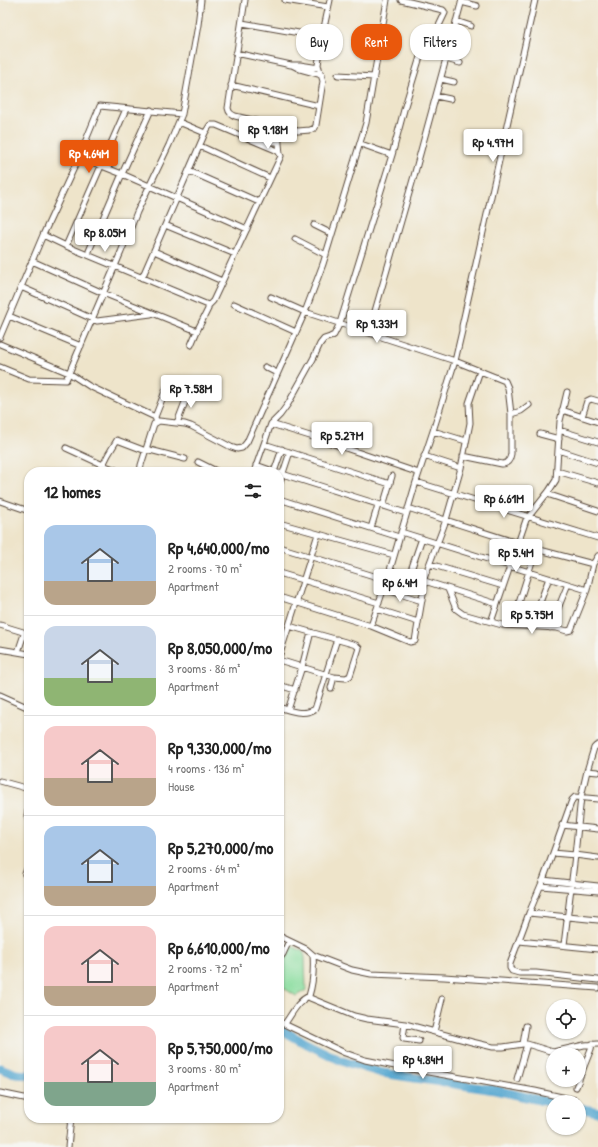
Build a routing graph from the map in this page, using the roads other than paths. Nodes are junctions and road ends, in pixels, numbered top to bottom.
1 (201, 0) edge
2 (245, 0) edge
3 (285, 0) edge
4 (330, 0) edge
5 (387, 0) edge
6 (401, 0) edge
7 (535, 0) edge
8 (539, 0) edge
9 (461, 1) edge
10 (477, 6) dead end
11 (328, 7) junction
12 (456, 21) junction
13 (242, 23) junction
14 (325, 24) edge
15 (455, 24) edge
16 (465, 24) edge
17 (296, 32) edge
18 (236, 53) junction
19 (319, 60) edge
20 (446, 60) edge
21 (450, 60) edge
22 (460, 63) dead end
23 (291, 65) junction
24 (318, 68) junction
25 (322, 75) junction
26 (338, 75) dead end
27 (374, 77) junction
28 (441, 78) junction
29 (454, 82) dead end
30 (231, 86) junction
31 (436, 96) junction
32 (450, 99) dead end
33 (319, 106) junction
34 (126, 109) junction
35 (151, 110) junction
36 (182, 114) junction
37 (179, 122) junction
38 (205, 133) junction
39 (278, 133) dead end
40 (256, 142) junction
41 (279, 142) junction
42 (361, 144) junction
43 (200, 146) junction
44 (280, 154) junction
45 (392, 155) junction
46 (79, 157) junction
47 (102, 166) junction
48 (189, 171) junction
49 (122, 174) junction
50 (270, 178) junction
51 (149, 186) junction
52 (177, 198) junction
53 (259, 202) junction
54 (165, 225) junction
55 (314, 225) dead end
56 (246, 229) junction
57 (332, 234) junction
58 (43, 235) junction
59 (295, 239) dead end
60 (66, 246) junction
61 (154, 251) junction
62 (235, 254) junction
63 (89, 255) junction
64 (326, 255) junction
65 (32, 261) junction
66 (115, 266) junction
67 (142, 278) junction
68 (222, 281) junction
69 (21, 287) junction
70 (103, 293) junction
71 (271, 297) dead end
72 (234, 304) dead end
73 (208, 306) junction
74 (305, 312) junction
75 (152, 314) junction
76 (9, 316) junction
77 (92, 319) junction
78 (340, 323) junction
79 (197, 331) junction
80 (296, 332) junction
81 (369, 332) junction
82 (462, 332) junction
83 (0, 337) edge
84 (0, 344) edge
85 (191, 345) dead end
86 (81, 346) junction
87 (454, 361) junction
88 (0, 366) edge
89 (265, 367) dead end
90 (480, 370) junction
91 (69, 373) junction
92 (277, 373) junction
93 (168, 384) dead end
94 (190, 389) dead end
95 (567, 392) dead end
96 (598, 401) edge
97 (529, 404) dead end
98 (562, 410) junction
99 (511, 414) junction
100 (582, 417) junction
101 (156, 420) junction
102 (598, 422) edge
103 (177, 423) junction
104 (271, 424) junction
105 (559, 430) junction
106 (433, 431) junction
107 (540, 434) dead end
108 (559, 439) junction
109 (466, 441) junction
110 (598, 442) edge
111 (264, 444) junction
112 (66, 448) dead end
113 (282, 449) junction
114 (146, 450) junction
115 (558, 450) junction
116 (290, 452) junction
117 (424, 456) junction
118 (464, 456) junction
119 (185, 459) dead end
120 (198, 462) dead end
121 (598, 462) edge
122 (256, 464) junction
123 (104, 465) junction
124 (109, 467) edge
125 (141, 467) edge
126 (208, 467) edge
127 (255, 467) edge
128 (264, 467) edge
129 (278, 467) edge
130 (280, 467) edge
131 (461, 468) junction
132 (557, 471) junction
133 (419, 473) junction
134 (284, 474) edge
135 (392, 476) dead end
136 (416, 482) junction
137 (598, 483) edge
138 (390, 484) junction
139 (454, 494) junction
140 (547, 494) junction
141 (0, 501) edge
142 (284, 501) edge
143 (381, 506) junction
144 (24, 509) edge
145 (598, 510) edge
146 (407, 511) junction
147 (528, 517) junction
148 (446, 520) junction
149 (284, 524) edge
150 (371, 528) junction
151 (318, 534) junction
152 (400, 534) junction
153 (422, 538) junction
154 (598, 538) edge
155 (517, 543) junction
156 (437, 544) junction
157 (284, 548) edge
158 (536, 549) junction
159 (394, 555) junction
160 (311, 556) junction
161 (598, 556) edge
162 (430, 564) junction
163 (594, 564) junction
164 (510, 566) junction
165 (390, 570) junction
166 (529, 572) junction
167 (284, 574) edge
168 (409, 576) junction
169 (549, 578) junction
170 (303, 580) junction
171 (387, 580) junction
172 (424, 581) junction
173 (568, 584) junction
174 (503, 586) junction
175 (384, 589) junction
176 (448, 589) junction
177 (587, 590) junction
178 (284, 598) edge
179 (422, 601) junction
180 (296, 602) junction
181 (497, 604) junction
182 (378, 606) junction
183 (418, 622) junction
184 (491, 622) junction
185 (0, 625) edge
186 (512, 625) junction
187 (289, 626) junction
188 (371, 626) junction
189 (531, 627) junction
190 (550, 628) junction
191 (311, 632) junction
192 (337, 640) junction
193 (284, 642) edge
194 (0, 649) edge
195 (18, 652) junction
196 (24, 653) edge
197 (284, 660) edge
198 (302, 667) junction
199 (326, 675) junction
200 (334, 677) junction
201 (284, 687) edge
202 (331, 688) dead end
203 (295, 690) junction
204 (0, 695) edge
205 (24, 706) edge
206 (284, 709) edge
207 (288, 710) junction
208 (598, 745) edge
209 (587, 771) junction
210 (598, 772) edge
211 (0, 781) edge
212 (24, 788) edge
213 (581, 797) junction
214 (598, 799) edge
215 (562, 825) junction
216 (578, 827) junction
217 (598, 829) edge
218 (553, 853) junction
219 (574, 855) junction
220 (598, 858) edge
221 (544, 880) junction
222 (541, 886) junction
223 (571, 886) junction
224 (598, 886) edge
225 (598, 891) edge
226 (529, 913) junction
227 (568, 916) junction
228 (598, 920) edge
229 (284, 938) edge
230 (289, 941) junction
231 (520, 941) junction
232 (564, 945) junction
233 (598, 949) edge
234 (284, 952) edge
235 (313, 955) junction
236 (598, 980) edge
237 (598, 988) edge
238 (309, 996) junction
239 (442, 999) dead end
240 (284, 1022) edge
241 (284, 1024) edge
242 (405, 1024) junction
243 (526, 1026) dead end
244 (434, 1032) junction
245 (419, 1041) dead end
246 (525, 1044) junction
247 (592, 1044) junction
248 (598, 1044) edge
249 (586, 1062) edge
250 (517, 1079) dead end
251 (0, 1093) edge
252 (553, 1095) edge
253 (24, 1099) edge
254 (70, 1123) edge
255 (68, 1147) edge

1 - 36 street
2 - 13 street
3 - 11 street
4 - 11 street
5 - 27 street
6 - 45 street
7 - 82 street
8 - 82 street
9 - 10 street
9 - 12 street
11 - 14 street
12 - 15 street
12 - 16 street
13 - 17 street
13 - 18 street
18 - 23 street
18 - 30 street
19 - 24 street
20 - 28 street
21 - 22 street
23 - 24 street
23 - 25 street
24 - 25 street
25 - 33 street
26 - 27 street
27 - 42 street
28 - 29 street
28 - 31 street
30 - 33 street
30 - 33 street
31 - 32 street
31 - 81 street
34 - 35 street
34 - 46 street
34 - 47 street
35 - 36 street
35 - 49 street
36 - 37 street
37 - 38 street
37 - 51 street
38 - 40 street
38 - 43 street
39 - 41 street
40 - 41 street
40 - 44 street
41 - 44 street
42 - 45 street
42 - 57 street
43 - 48 street
43 - 50 street
44 - 50 street
45 - 78 street
46 - 47 street
46 - 58 street
47 - 49 street
47 - 60 street
48 - 52 street
48 - 53 street
49 - 51 street
49 - 63 street
50 - 53 street
51 - 52 street
51 - 66 street
52 - 54 street
52 - 56 street
53 - 56 street
54 - 61 street
54 - 62 street
55 - 57 street
56 - 62 street
57 - 64 street
58 - 60 street
58 - 65 street
59 - 64 street
60 - 63 street
61 - 67 street
61 - 68 street
62 - 68 street
63 - 66 street
64 - 74 street
65 - 69 street
65 - 70 street
66 - 67 street
66 - 70 street
67 - 73 street
68 - 73 street
69 - 76 street
69 - 77 street
70 - 75 street
70 - 77 street
71 - 74 street
72 - 80 street
73 - 79 street
74 - 78 street
74 - 80 street
75 - 77 street
75 - 79 street
76 - 83 street
76 - 86 street
77 - 86 street
78 - 81 street
78 - 104 street
79 - 85 street
80 - 92 street
81 - 87 street
82 - 87 street
84 - 91 street
86 - 91 street
87 - 90 street
87 - 106 street
88 - 91 street
89 - 92 street
90 - 99 street
90 - 109 street
91 - 101 street
92 - 103 street
93 - 101 street
94 - 103 street
95 - 98 street
96 - 100 street
97 - 99 street
98 - 100 street
98 - 105 street
99 - 118 street
100 - 102 street
101 - 103 street
101 - 114 street
104 - 111 street
104 - 133 street
105 - 108 street
105 - 110 street
106 - 109 street
106 - 117 street
107 - 108 street
108 - 115 street
109 - 118 street
111 - 113 street
111 - 122 street
112 - 123 street
113 - 116 street
113 - 129 street
114 - 119 street
114 - 123 street
114 - 125 street
115 - 121 street
115 - 132 street
116 - 130 street
116 - 138 street
117 - 131 street
117 - 133 street
118 - 131 street
120 - 126 street
122 - 127 street
122 - 128 street
123 - 124 street
131 - 139 street
132 - 137 street
132 - 140 street
133 - 136 street
134 - 143 street
135 - 138 street
136 - 139 street
136 - 146 street
138 - 143 street
139 - 147 street
139 - 148 street
140 - 145 street
140 - 147 street
141 - 144 street
142 - 150 street
143 - 146 street
143 - 150 street
146 - 148 street
146 - 152 street
147 - 154 street
147 - 155 street
148 - 155 street
148 - 156 street
149 - 151 street
150 - 152 street
151 - 159 street
151 - 160 street
152 - 153 street
152 - 159 street
153 - 156 street
153 - 168 street
155 - 158 street
155 - 164 street
156 - 162 street
156 - 164 street
157 - 160 street
158 - 163 street
158 - 166 street
159 - 165 street
160 - 170 street
160 - 171 street
161 - 163 street
162 - 172 street
162 - 174 street
163 - 177 street
164 - 166 street
164 - 174 street
165 - 168 street
165 - 171 street
166 - 169 street
166 - 186 street
167 - 170 street
168 - 172 street
169 - 173 street
169 - 189 street
170 - 180 street
170 - 182 street
171 - 175 street
172 - 176 street
172 - 179 street
173 - 177 street
173 - 190 street
174 - 181 street
175 - 179 street
175 - 182 street
176 - 181 street
176 - 184 street
177 - 190 street
178 - 180 street
179 - 183 street
180 - 187 street
180 - 188 street
181 - 184 street
182 - 183 street
182 - 188 street
183 - 188 street
184 - 186 street
185 - 195 street
186 - 189 street
187 - 191 street
187 - 193 street
189 - 190 street
191 - 192 street
191 - 198 street
192 - 199 street
192 - 200 street
194 - 195 street
195 - 196 street
197 - 198 street
198 - 199 street
198 - 203 street
199 - 200 street
199 - 207 street
200 - 202 street
201 - 203 street
203 - 207 street
204 - 205 street
206 - 207 street
208 - 209 street
209 - 210 street
209 - 213 street
211 - 212 street
213 - 214 street
213 - 215 street
213 - 216 street
215 - 216 street
215 - 218 street
216 - 217 street
216 - 219 street
218 - 219 street
218 - 221 street
219 - 220 street
219 - 223 street
221 - 222 street
221 - 223 street
222 - 223 street
222 - 226 street
223 - 224 street
223 - 225 street
223 - 227 street
226 - 227 street
226 - 231 street
227 - 228 street
227 - 232 street
229 - 230 street
230 - 234 street
230 - 235 street
231 - 232 street
231 - 236 street
232 - 233 street
235 - 237 street
235 - 238 street
238 - 240 street
238 - 242 street
239 - 244 street
241 - 252 street
242 - 244 street
242 - 245 street
243 - 246 street
244 - 246 street
246 - 247 street
246 - 250 street
247 - 248 street
247 - 249 street
251 - 253 street
254 - 255 street

